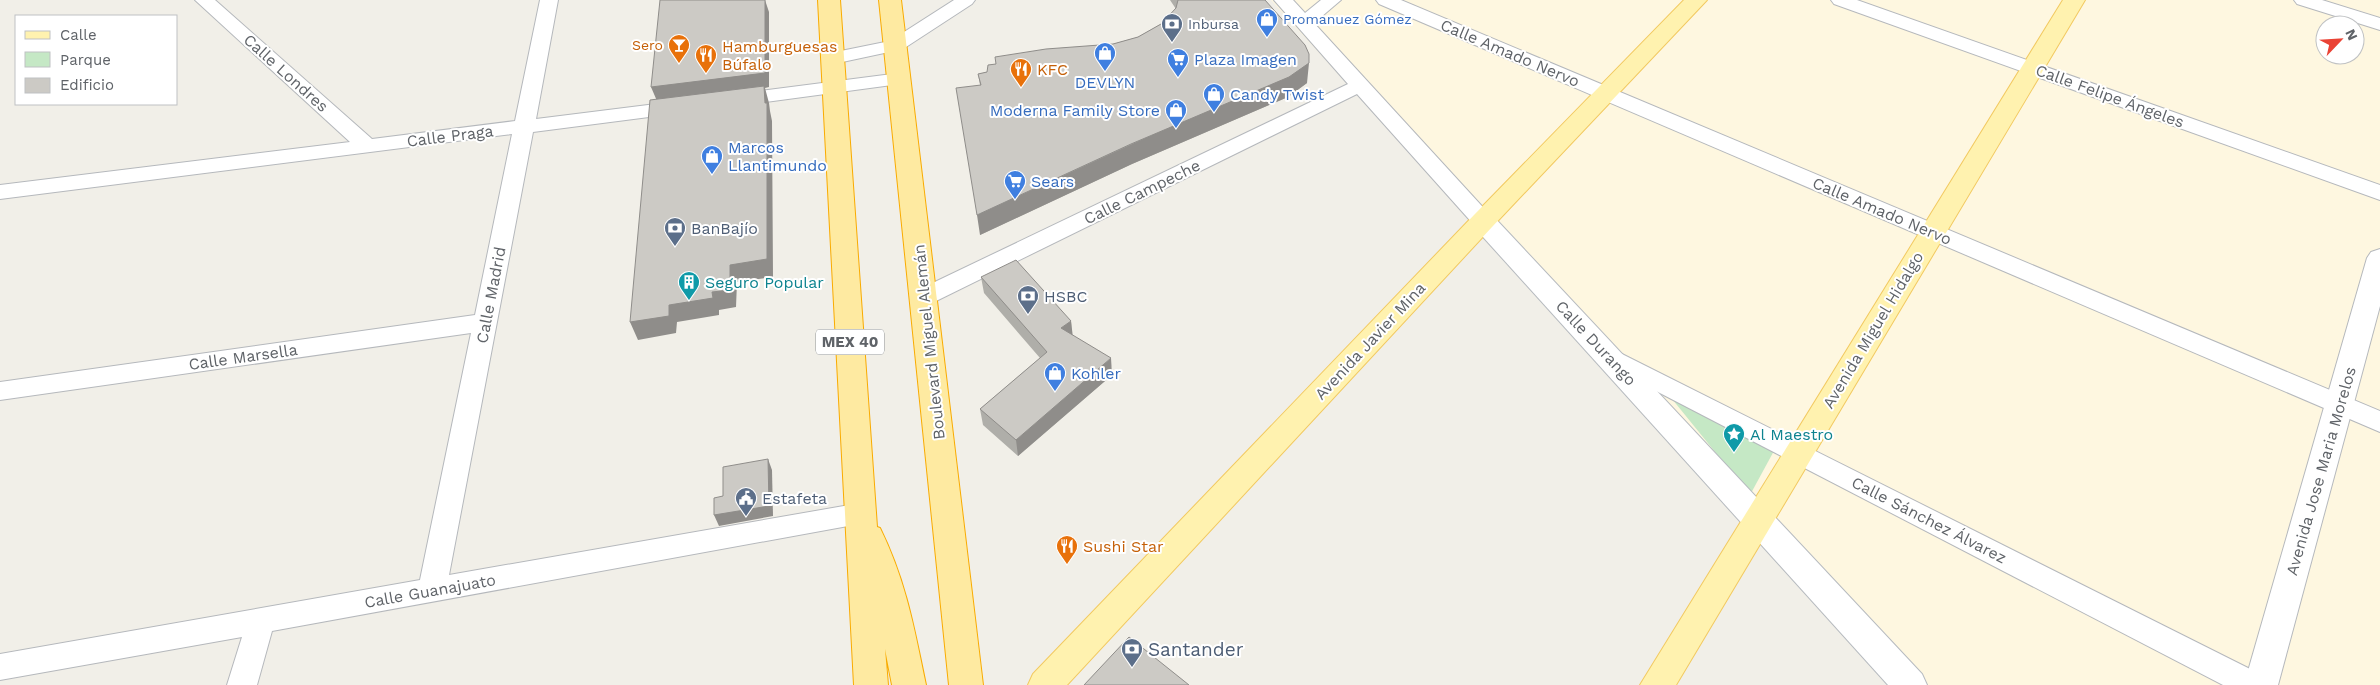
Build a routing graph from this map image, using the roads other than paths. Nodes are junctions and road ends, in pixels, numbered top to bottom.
1 (204, 0) edge
2 (549, 0) edge
3 (829, 0) edge
4 (890, 0) edge
5 (966, 0) edge
6 (1283, 0) edge
7 (1332, 0) edge
8 (1385, 0) edge
9 (1696, 0) edge
10 (1840, 0) edge
11 (2074, 0) edge
12 (2303, 0) edge
13 (1303, 23) junction
14 (2380, 24) edge
15 (896, 45) junction
16 (833, 58) junction
17 (2032, 69) junction
18 (900, 80) junction
19 (1359, 86) junction
20 (835, 88) junction
21 (1606, 94) junction
22 (524, 127) junction
23 (367, 146) junction
24 (0, 192) edge
25 (2380, 193) edge
26 (1483, 221) junction
27 (1932, 232) junction
28 (2380, 258) edge
29 (924, 297) junction
30 (485, 322) junction
31 (1606, 354) junction
32 (0, 391) edge
33 (2339, 405) junction
34 (2380, 422) edge
35 (1798, 453) junction
36 (861, 514) junction
37 (1758, 519) junction
38 (432, 590) junction
39 (260, 621) junction
40 (0, 667) edge
41 (242, 685) edge
42 (871, 685) edge
43 (910, 685) edge
44 (966, 685) edge
45 (1045, 685) edge
46 (1657, 685) edge
47 (1910, 685) edge
48 (2252, 685) edge
49 (2261, 685) edge

1 - 23 street, Calle Londres
2 - 22 street, Calle Madrid
3 - 16 highway, MEX 40
4 - 15 highway, Boulevard Miguel Alemán
5 - 15 street
6 - 13 street, Calle Durango
7 - 13 street
8 - 21 street, Calle Amado Nervo
9 - 21 main road, Avenida Javier Mina
10 - 17 street, Calle Felipe Ángeles
11 - 17 main road, Avenida Miguel Hidalgo
12 - 14 street
13 - 19 street, Calle Durango
15 - 16 street
15 - 18 highway, Boulevard Miguel Alemán
16 - 20 highway, MEX 40
17 - 25 street, Calle Felipe Ángeles
17 - 27 main road, Avenida Miguel Hidalgo
18 - 20 street, Calle Praga
18 - 29 highway, Boulevard Miguel Alemán
19 - 26 street, Calle Durango
19 - 29 street, Calle Campeche
20 - 22 street, Calle Praga
20 - 36 highway, MEX 40
21 - 26 main road, Avenida Javier Mina
21 - 27 street, Calle Amado Nervo
22 - 23 street, Calle Praga
22 - 30 street, Calle Madrid
23 - 24 street, Calle Praga
26 - 31 street, Calle Durango
26 - 45 main road, Avenida Javier Mina
27 - 33 street, Calle Amado Nervo
27 - 35 main road, Avenida Miguel Hidalgo
28 - 33 street, Avenida Jose Maria Morelos
29 - 44 highway, Boulevard Miguel Alemán
30 - 32 street, Calle Marsella
30 - 38 street, Calle Madrid
31 - 35 street, Calle Sánchez Álvarez
31 - 37 street, Calle Durango
33 - 34 street, Calle Amado Nervo
33 - 49 street, Avenida Jose Maria Morelos
35 - 37 main road, Avenida Miguel Hidalgo
35 - 48 street, Calle Sánchez Álvarez
36 - 38 street, Calle Guanajuato
36 - 42 highway, MEX 40
36 - 43 highway
37 - 46 main road, Avenida Miguel Hidalgo
37 - 47 street, Calle Durango
38 - 39 street, Calle Guanajuato
39 - 40 street, Calle Guanajuato
39 - 41 street

